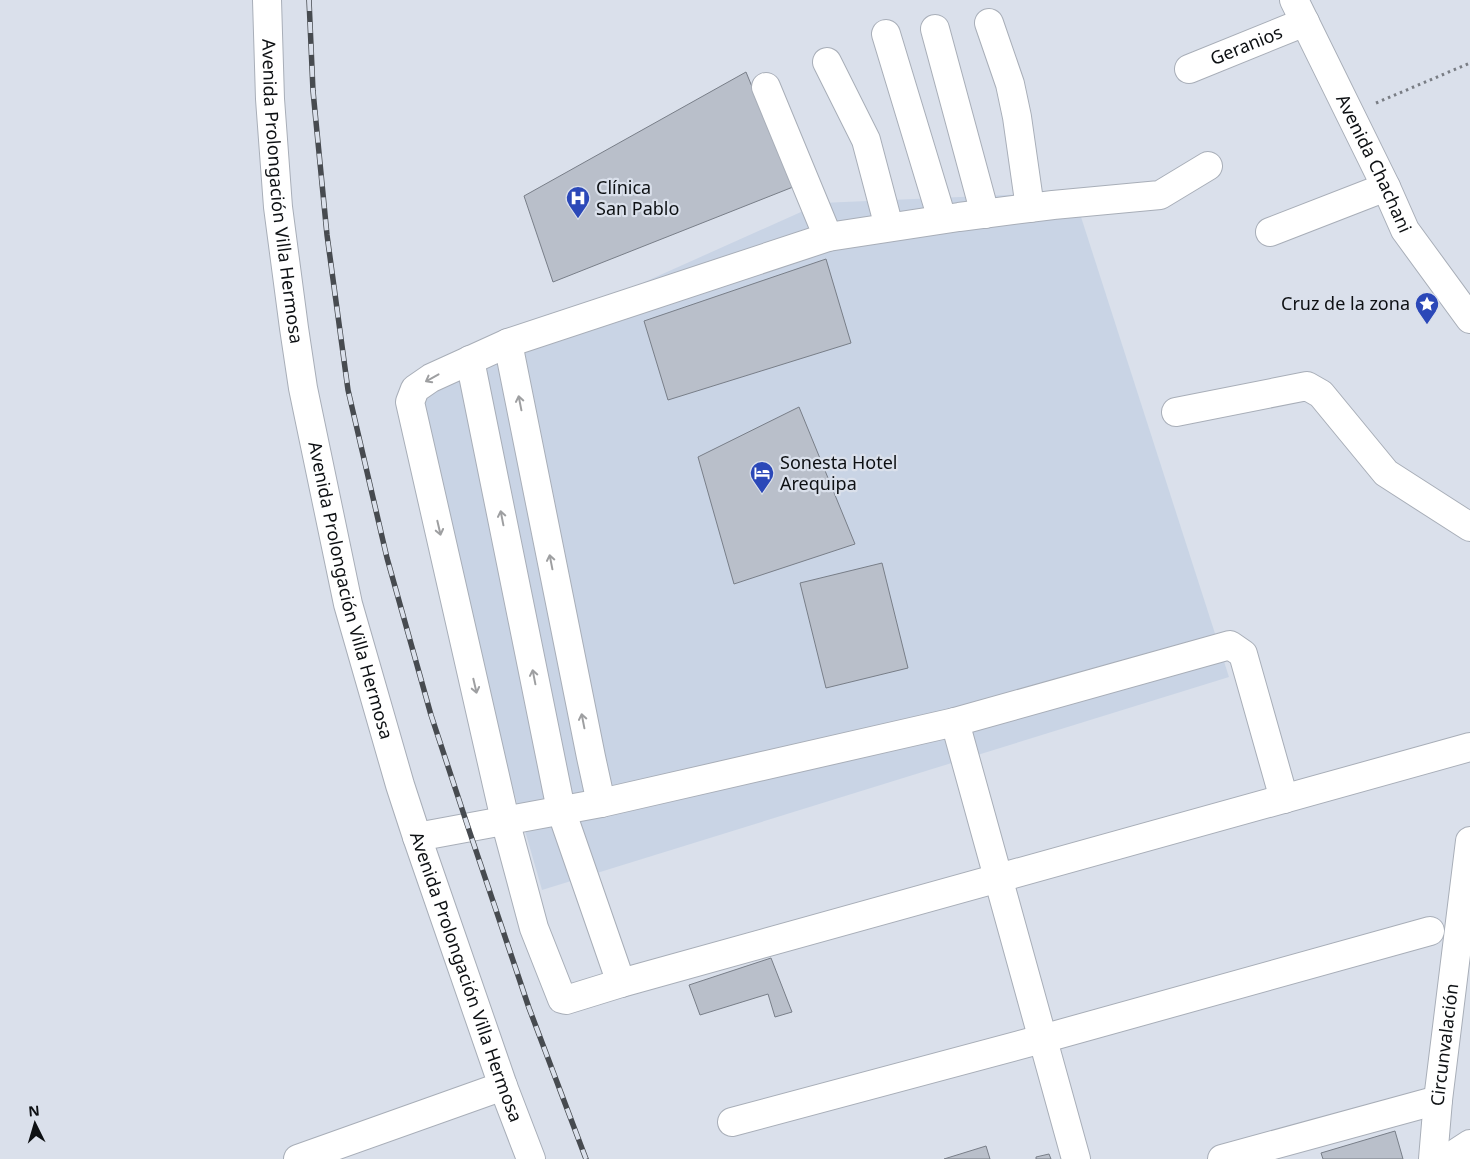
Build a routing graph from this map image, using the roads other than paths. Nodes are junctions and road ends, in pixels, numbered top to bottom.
1 (267, 0) edge
2 (1299, 11) edge
3 (989, 23) dead end
4 (936, 29) dead end
5 (886, 34) dead end
6 (827, 62) dead end
7 (1189, 69) dead end
8 (766, 88) dead end
9 (1208, 166) dead end
10 (1386, 187) junction
11 (1030, 208) junction
12 (985, 214) junction
13 (942, 219) junction
14 (889, 228) junction
15 (1270, 232) dead end
16 (828, 237) junction
17 (1466, 308) edge
18 (508, 343) junction
19 (470, 360) junction
20 (1176, 412) dead end
21 (1470, 527) edge
22 (955, 722) junction
23 (1470, 747) edge
24 (590, 757) junction
25 (558, 799) junction
26 (1284, 799) junction
27 (601, 803) junction
28 (505, 820) junction
29 (417, 837) junction
30 (1470, 841) edge
31 (998, 879) junction
32 (1430, 931) dead end
33 (620, 983) junction
34 (1042, 1039) junction
35 (503, 1086) junction
36 (1438, 1100) junction
37 (732, 1122) dead end
38 (1470, 1144) edge
39 (298, 1159) edge
40 (531, 1159) edge
41 (1076, 1159) edge
42 (1222, 1159) edge
43 (1433, 1159) edge
44 (1447, 1159) edge

1 - 29 street, Avenida Prolongación Villa Hermosa
2 - 7 street, Geranios
2 - 10 street, Avenida Chachani
3 - 11 street
4 - 12 street
5 - 13 street
6 - 14 street
8 - 16 street
9 - 11 street
10 - 15 street
10 - 17 street, Avenida Chachani
11 - 12 street
12 - 13 street
13 - 14 street
14 - 16 street
16 - 18 street
18 - 19 street
24 -> 18 street
25 -> 19 street
19 -> 28 street
20 - 21 street
22 - 26 street
22 - 27 street
22 - 31 street
23 - 26 street
24 - 25 street
24 - 27 street
25 - 27 street
25 - 28 street
25 - 33 street
26 - 31 street
28 - 29 street
28 - 33 street
29 - 35 street, Avenida Prolongación Villa Hermosa
30 - 36 street, Circunvalación
31 - 33 street
31 - 34 street
32 - 34 street
34 - 37 street
34 - 41 street
35 - 39 street
35 - 40 street, Avenida Prolongación Villa Hermosa
36 - 42 street
36 - 43 street, Circunvalación
38 - 44 street

